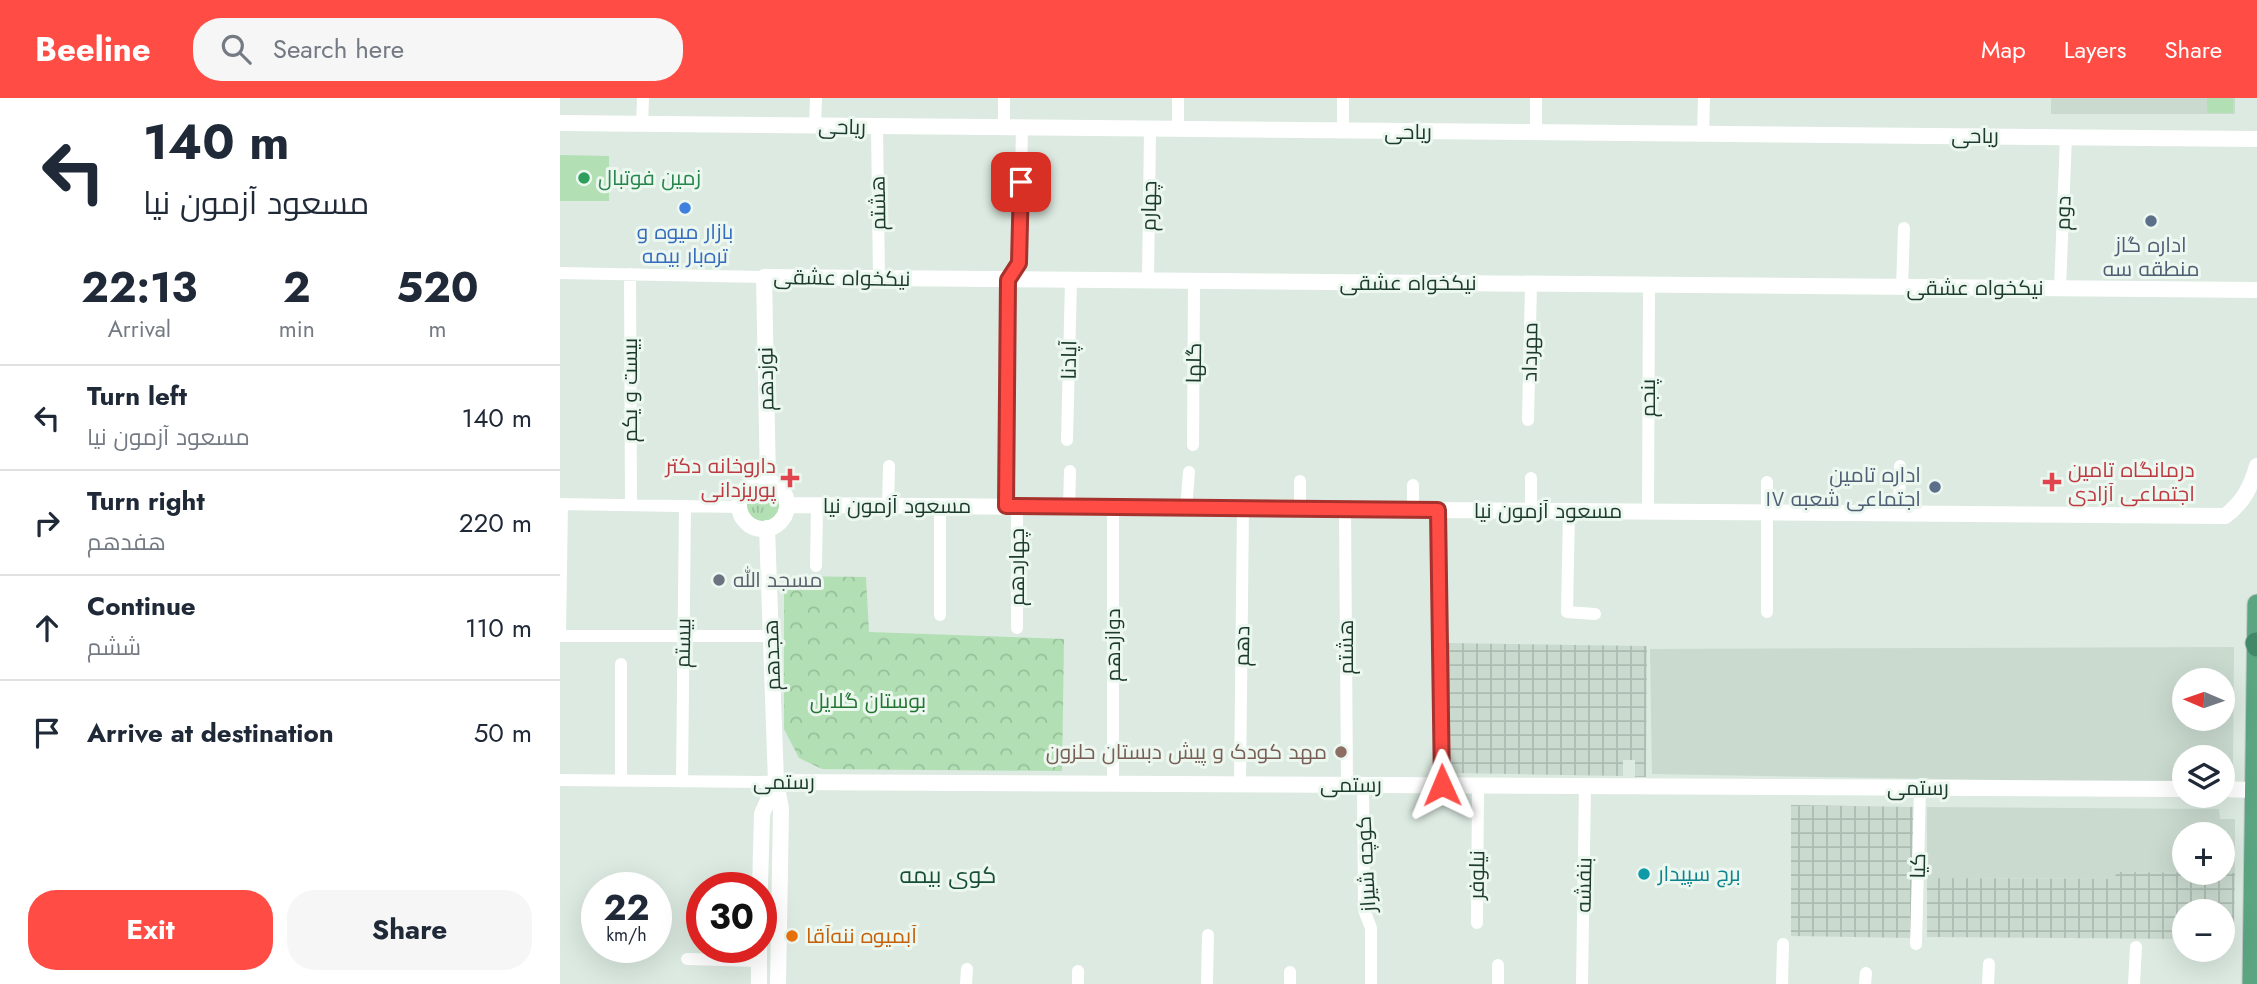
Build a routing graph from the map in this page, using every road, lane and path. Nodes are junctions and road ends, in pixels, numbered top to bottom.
1 (643, 98) edge
2 (816, 98) edge
3 (1004, 98) edge
4 (1178, 98) edge
5 (1343, 98) edge
6 (1536, 98) edge
7 (1704, 98) edge
8 (560, 123) edge
9 (642, 124) junction
10 (815, 126) junction
11 (877, 127) junction
12 (1004, 128) junction
13 (1022, 129) junction
14 (1150, 130) junction
15 (1178, 130) junction
16 (1343, 131) junction
17 (1536, 133) junction
18 (1703, 134) junction
19 (2066, 136) junction
20 (2257, 139) edge
21 (1904, 228) dead end
22 (560, 273) edge
23 (630, 274) junction
24 (764, 277) junction
25 (879, 279) junction
26 (1008, 280) junction
27 (1071, 281) junction
28 (1148, 281) junction
29 (1194, 282) junction
30 (1531, 284) junction
31 (1649, 285) junction
32 (1902, 288) junction
33 (2060, 289) junction
34 (2257, 290) edge
35 (1528, 420) dead end
36 (1067, 440) dead end
37 (1193, 445) dead end
38 (1900, 466) dead end
39 (2257, 466) edge
40 (889, 467) dead end
41 (1070, 471) dead end
42 (1189, 472) dead end
43 (1531, 478) dead end
44 (768, 481) junction
45 (1300, 481) dead end
46 (1767, 482) dead end
47 (1413, 485) dead end
48 (561, 504) edge
49 (631, 505) junction
50 (787, 505) junction
51 (817, 505) junction
52 (685, 506) junction
53 (888, 506) junction
54 (940, 506) junction
55 (1011, 506) junction
56 (739, 507) junction
57 (1069, 507) junction
58 (1113, 507) junction
59 (1186, 508) junction
60 (1243, 508) junction
61 (1300, 509) junction
62 (1345, 509) junction
63 (1413, 510) junction
64 (1438, 510) junction
65 (1531, 511) junction
66 (1569, 511) junction
67 (1648, 512) junction
68 (1768, 513) junction
69 (1899, 514) junction
70 (767, 528) junction
71 (816, 566) dead end
72 (2257, 604) edge
73 (1767, 612) dead end
74 (1595, 614) dead end
75 (940, 615) dead end
76 (1017, 628) dead end
77 (560, 634) edge
78 (684, 636) junction
79 (771, 636) junction
80 (2257, 645) edge
81 (621, 664) dead end
82 (560, 780) edge
83 (621, 781) junction
84 (682, 781) junction
85 (776, 782) junction
86 (1113, 784) junction
87 (1240, 784) junction
88 (1355, 785) junction
89 (1442, 785) junction
90 (1478, 786) junction
91 (1585, 786) junction
92 (1920, 788) junction
93 (2172, 789) edge
94 (2235, 789) edge
95 (2253, 790) junction
96 (761, 872) edge
97 (1476, 923) dead end
98 (1208, 935) dead end
99 (1783, 944) dead end
100 (1916, 944) dead end
101 (2136, 947) dead end
102 (759, 963) edge
103 (1989, 964) dead end
104 (1498, 965) dead end
105 (967, 969) dead end
106 (759, 984) edge
107 (778, 984) edge
108 (967, 984) edge
109 (1206, 984) edge
110 (1371, 984) edge
111 (1498, 984) edge
112 (1582, 984) edge
113 (1782, 984) edge
114 (1988, 984) edge
115 (2134, 984) edge
116 (2252, 984) edge

1 - 9 street
2 - 10 street
3 - 12 street
4 - 15 street
5 - 16 street
6 - 17 street
7 - 18 street
8 - 9 street, ریاحی
9 - 10 street, ریاحی
10 - 11 street, ریاحی
11 - 12 street, ریاحی
11 - 25 street, هشتم
12 - 13 street, ریاحی
13 - 14 street, ریاحی
13 - 26 street, چهاردهم
14 - 15 street, ریاحی
14 - 28 street, چهارم
15 - 16 street, ریاحی
16 - 17 street, ریاحی
17 - 18 street, ریاحی
18 - 19 street, ریاحی
19 - 20 street, ریاحی
19 - 33 street, دوم
21 - 32 street
22 - 23 street, نیکخواه عشقی
23 - 24 street, نیکخواه عشقی
23 - 49 street, بیست و یکم
24 - 25 street, نیکخواه عشقی
24 - 44 street, نوزدهم
25 - 26 street, نیکخواه عشقی
26 - 27 street, نیکخواه عشقی
26 - 55 street, چهاردهم
27 - 28 street, نیکخواه عشقی
27 - 36 street, آپادنا
28 - 29 street, نیکخواه عشقی
29 - 30 street, نیکخواه عشقی
29 - 37 street, گلها
30 - 31 street, نیکخواه عشقی
30 - 35 street, مهرداد
31 - 32 street, نیکخواه عشقی
31 - 67 street, پنجم
32 - 33 street, نیکخواه عشقی
33 - 34 street, نیکخواه عشقی
38 - 69 street
39 - 69 street, مسعود آزمون نیا
40 - 53 street
41 - 57 street
42 - 59 street
43 - 65 street
44 - 50 street
44 - 56 street
45 - 61 street
46 - 68 street
47 - 63 street
48 - 49 street
48 - 77 street
49 - 52 street
50 - 51 street, مسعود آزمون نیا
50 - 70 street
51 - 53 street, مسعود آزمون نیا
51 - 71 street
52 - 56 street
52 - 78 street, بیستم
53 - 54 street, مسعود آزمون نیا
54 - 55 street, مسعود آزمون نیا
54 - 75 street
55 - 57 street, مسعود آزمون نیا
55 - 76 street, چهاردهم
56 - 70 street
57 - 58 street, مسعود آزمون نیا
58 - 59 street, مسعود آزمون نیا
58 - 86 street, دوازدهم
59 - 60 street, مسعود آزمون نیا
60 - 61 street, مسعود آزمون نیا
60 - 87 street, دهم
61 - 62 street, مسعود آزمون نیا
62 - 63 street, مسعود آزمون نیا
62 - 88 street, هشتم
63 - 64 street, مسعود آزمون نیا
64 - 65 street, مسعود آزمون نیا
64 - 89 street
65 - 66 street, مسعود آزمون نیا
66 - 67 street, مسعود آزمون نیا
66 - 74 street
67 - 68 street, مسعود آزمون نیا
68 - 69 street, مسعود آزمون نیا
68 - 73 street
70 - 79 street, هجدهم
72 - 80 main road
77 - 78 street
78 - 79 street
78 - 84 street, بیستم
79 - 85 street, هجدهم
80 - 95 main road
81 - 83 street
82 - 83 street, رستمی
83 - 84 street, رستمی
84 - 85 street, رستمی
85 - 86 street, رستمی
85 - 96 street
85 - 107 street, هجدهم
86 - 87 street, رستمی
87 - 88 street, رستمی
88 - 89 street, رستمی
88 - 110 street, کوچه شیراز
89 - 90 street, رستمی
90 - 91 street, رستمی
90 - 97 street, نیلوفر
91 - 92 street, رستمی
91 - 112 street, بنفشه
92 - 93 street, رستمی
92 - 100 street, کیا
94 - 95 street
95 - 116 main road
98 - 109 street
99 - 113 street
101 - 115 street
102 - 106 street
103 - 114 street
104 - 111 street
105 - 108 street

